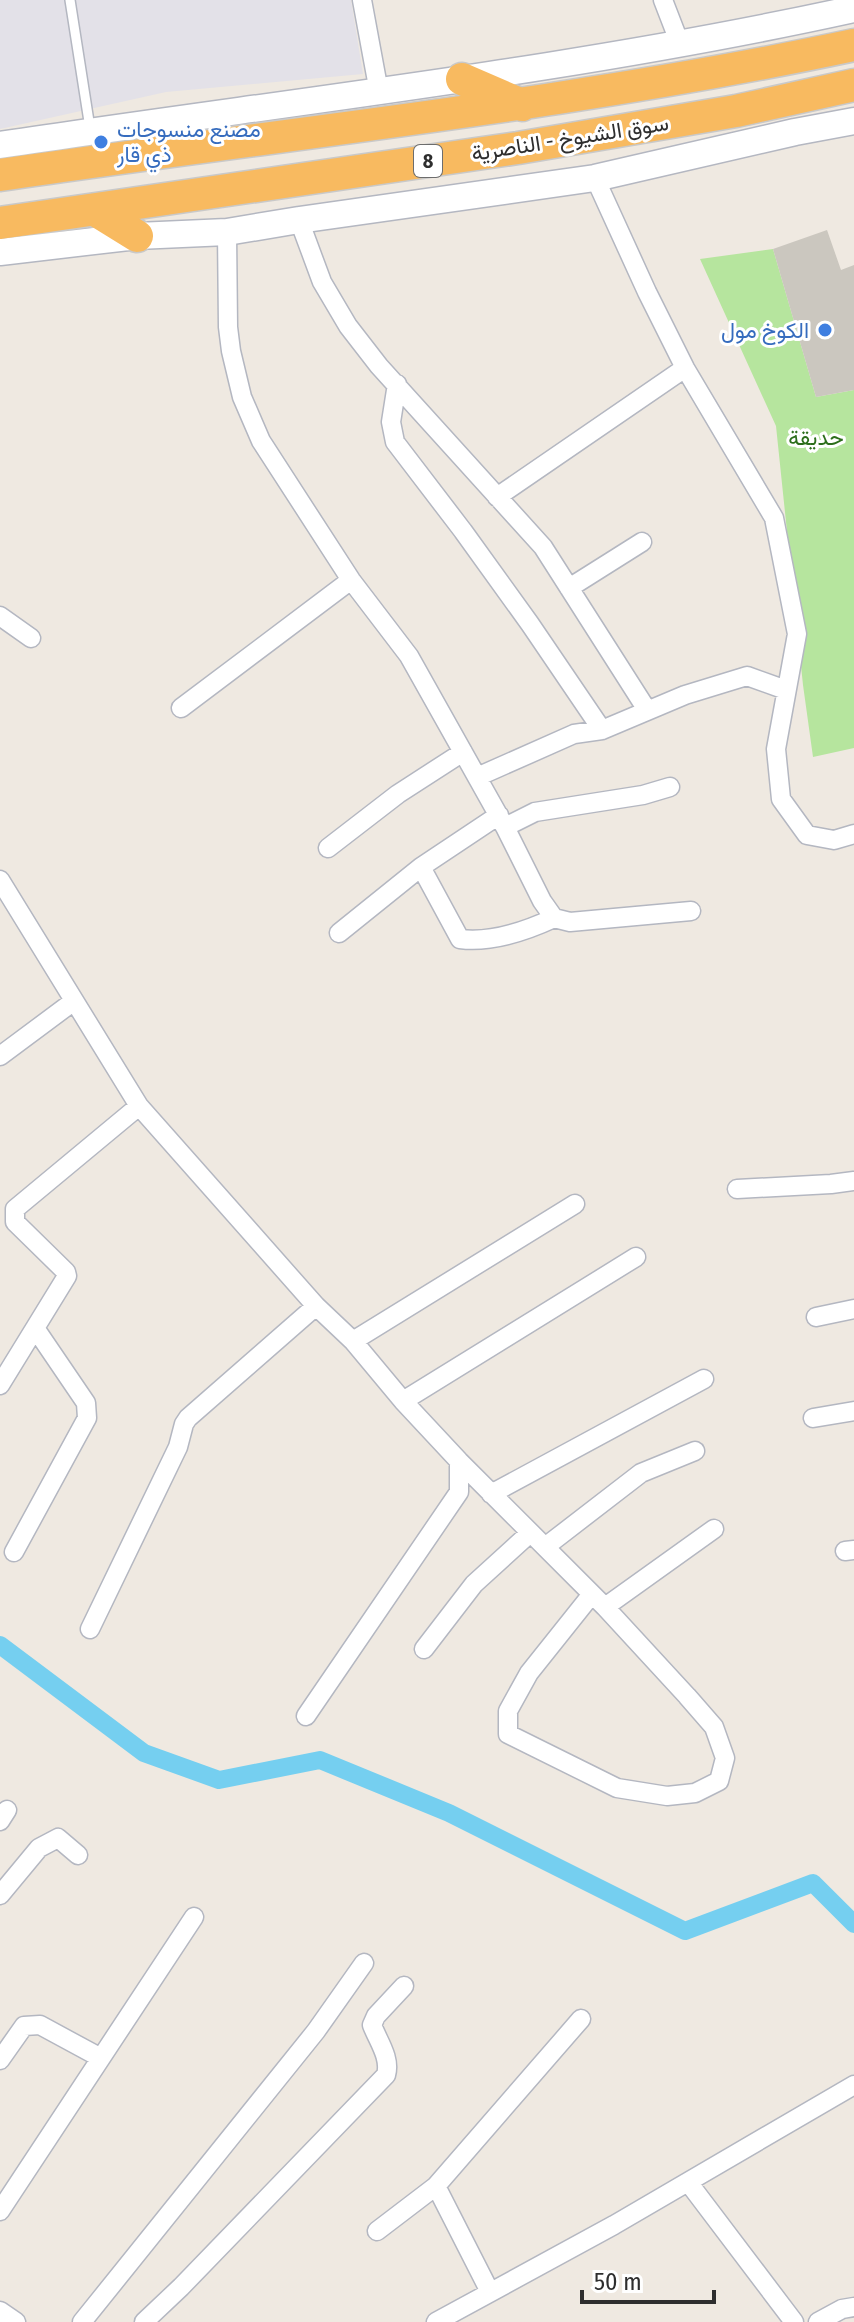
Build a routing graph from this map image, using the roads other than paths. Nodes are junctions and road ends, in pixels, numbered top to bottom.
1 (70, 0) edge
2 (362, 0) edge
3 (663, 0) edge
4 (854, 9) edge
5 (680, 44) junction
6 (854, 45) edge
7 (462, 79) junction
8 (854, 85) edge
9 (379, 92) junction
10 (522, 105) junction
11 (854, 121) edge
12 (91, 131) junction
13 (0, 145) edge
14 (0, 175) edge
15 (595, 178) junction
16 (95, 210) junction
17 (299, 220) junction
18 (0, 223) edge
19 (227, 232) junction
20 (137, 236) junction
21 (0, 252) edge
22 (685, 368) junction
23 (397, 384) junction
24 (497, 497) junction
25 (642, 542) dead end
26 (351, 580) junction
27 (569, 588) junction
28 (0, 616) edge
29 (31, 638) dead end
30 (786, 690) junction
31 (181, 708) dead end
32 (647, 710) junction
33 (602, 730) junction
34 (463, 752) junction
35 (477, 777) junction
36 (670, 787) dead end
37 (502, 821) junction
38 (854, 834) edge
39 (328, 848) dead end
40 (421, 867) junction
41 (0, 880) edge
42 (6, 907) edge
43 (691, 911) dead end
44 (554, 918) junction
45 (339, 933) dead end
46 (74, 1001) junction
47 (0, 1056) edge
48 (139, 1106) junction
49 (854, 1181) edge
50 (737, 1189) dead end
51 (575, 1204) dead end
52 (636, 1257) dead end
53 (316, 1306) junction
54 (854, 1309) edge
55 (816, 1317) dead end
56 (35, 1328) junction
57 (353, 1341) junction
58 (704, 1379) dead end
59 (0, 1385) edge
60 (403, 1401) junction
61 (854, 1411) edge
62 (813, 1418) dead end
63 (695, 1451) dead end
64 (459, 1461) junction
65 (491, 1494) junction
66 (714, 1529) dead end
67 (530, 1533) junction
68 (545, 1547) junction
69 (14, 1552) dead end
70 (599, 1601) junction
71 (90, 1629) dead end
72 (424, 1649) dead end
73 (306, 1716) dead end
74 (78, 1855) dead end
75 (0, 1895) edge
76 (194, 1917) dead end
77 (364, 1963) dead end
78 (404, 1986) dead end
79 (581, 2019) dead end
80 (101, 2058) junction
81 (0, 2060) edge
82 (854, 2085) edge
83 (688, 2182) junction
84 (436, 2186) junction
85 (0, 2211) edge
86 (377, 2231) dead end
87 (490, 2292) junction
88 (854, 2307) edge
89 (0, 2311) edge
90 (16, 2322) edge
91 (82, 2322) edge
92 (144, 2322) edge
93 (436, 2322) edge
94 (794, 2322) edge
95 (818, 2322) edge

1 - 12 lane
2 - 9 street
3 - 5 street
4 - 5 main road
5 - 7 main road
6 - 10 highway, سوق الشيوخ - الناصرية / 8
7 - 9 main road
7 - 10 highway
8 - 16 highway, سوق الشيوخ - الناصرية / 8
9 - 12 main road
10 - 14 highway, سوق الشيوخ - الناصرية / 8
11 - 15 main road
12 - 13 main road
15 - 17 main road
15 - 22 street
16 - 18 highway, سوق الشيوخ - الناصرية / 8
16 - 20 highway
17 - 19 main road
17 - 23 street
19 - 20 main road
19 - 26 street
20 - 21 main road
22 - 24 street
22 - 30 street
23 - 24 street
23 - 33 street
24 - 27 street
25 - 27 street
26 - 31 street
26 - 34 street
27 - 32 street
28 - 29 street
30 - 32 street
30 - 38 street
32 - 33 street
33 - 35 street
34 - 35 street
34 - 39 street
35 - 37 street
36 - 37 street
37 - 40 street
37 - 44 street
40 - 44 street
40 - 45 street
41 - 42 street
42 - 46 street
43 - 44 street
46 - 47 street
46 - 48 street
48 - 53 street
48 - 56 street
49 - 50 street
51 - 57 street
52 - 60 street
53 - 57 street
53 - 71 street
54 - 55 street
56 - 59 street
56 - 69 street
57 - 60 street
58 - 65 street
60 - 64 street
61 - 62 street
63 - 68 street
64 - 65 street
64 - 73 street
65 - 67 street
66 - 70 street
67 - 68 street
67 - 72 street
68 - 70 street
70 - 70 street
74 - 75 street
76 - 80 street
77 - 91 street
78 - 92 street
79 - 84 street
80 - 81 street
80 - 85 street
82 - 83 street
83 - 87 street
83 - 94 street
84 - 86 street
84 - 87 street
87 - 93 street
88 - 95 street
89 - 90 street

